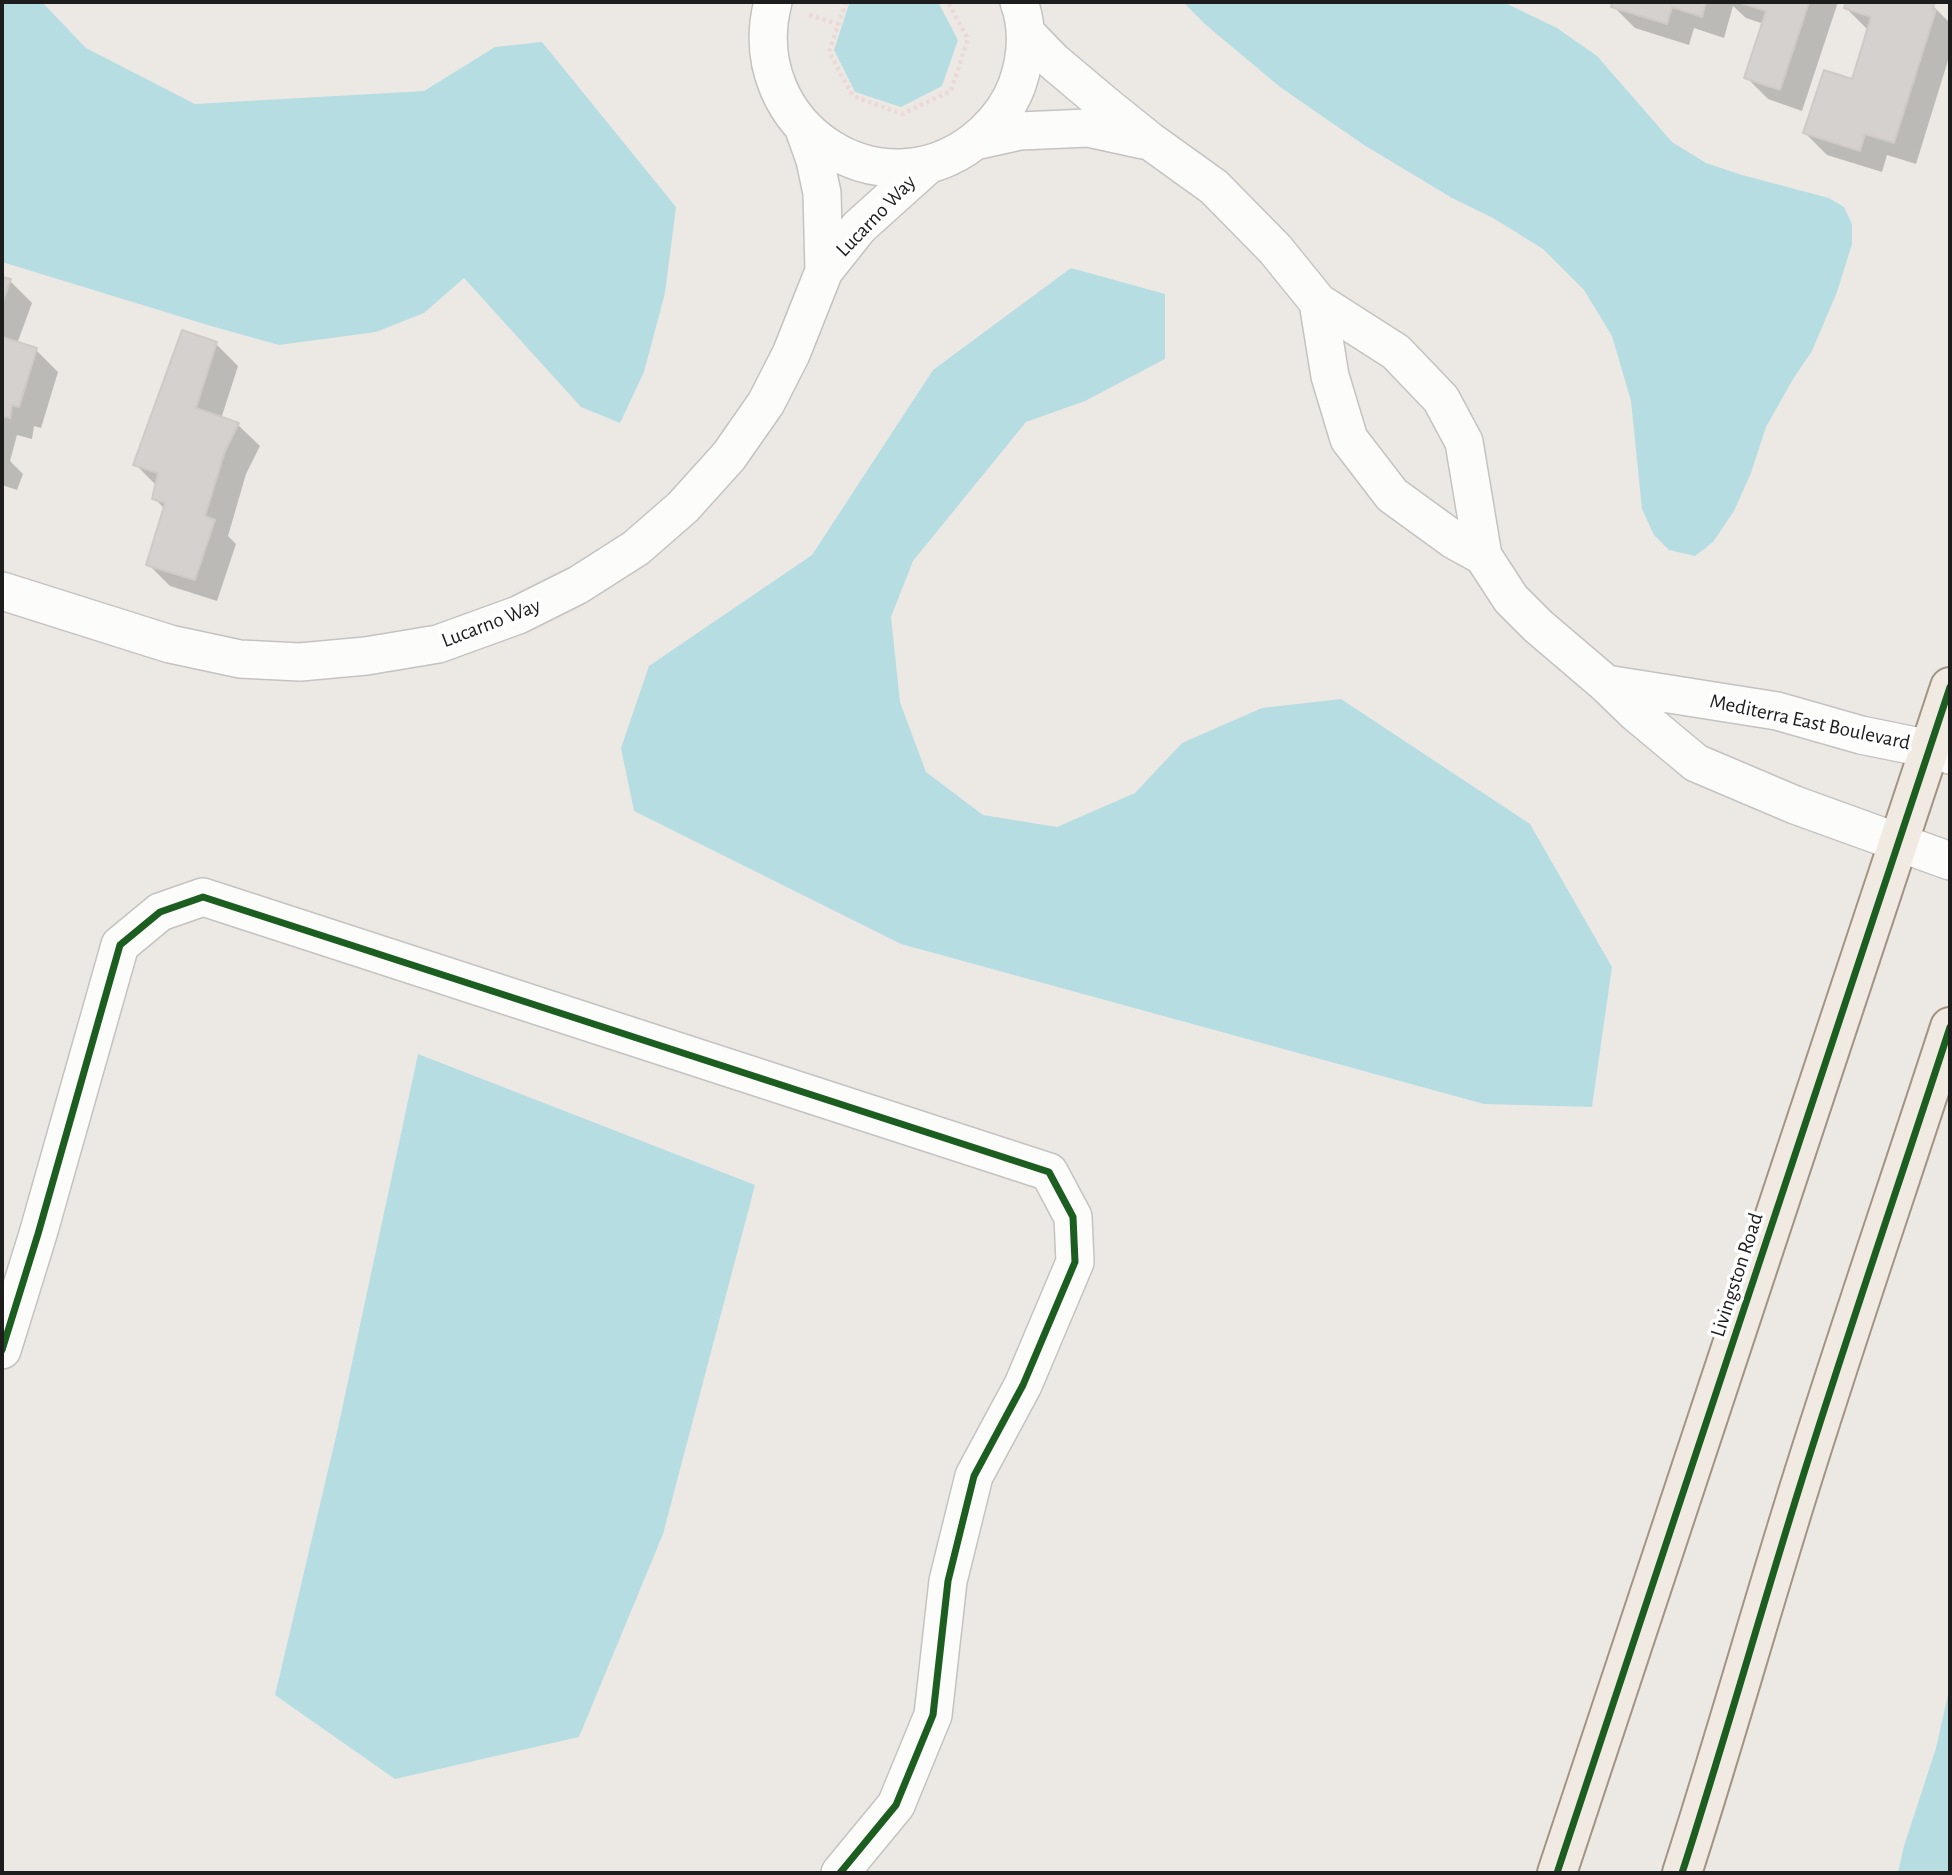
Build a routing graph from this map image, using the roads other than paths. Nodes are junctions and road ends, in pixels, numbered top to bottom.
1 (773, 2) edge
2 (1022, 17) edge
3 (804, 129) junction
4 (975, 141) junction
5 (1150, 141) junction
6 (929, 164) junction
7 (824, 271) junction
8 (1318, 302) junction
9 (1483, 556) junction
10 (2, 591) edge
11 (1606, 684) junction
12 (1950, 688) edge
13 (1940, 752) edge
14 (1899, 843) junction
15 (1950, 861) edge
16 (1950, 1027) edge
17 (2, 1350) edge
18 (840, 1873) edge
19 (1557, 1873) edge
20 (1682, 1873) edge

1 - 3 street
2 - 4 street
2 - 5 street
3 - 6 street
3 - 7 street, Lucarno Way
4 - 5 street
4 - 6 street
5 - 8 street
6 - 7 street, Lucarno Way
7 - 10 street, Lucarno Way
8 - 9 street
8 - 9 street
9 - 11 street
11 - 13 street, Mediterra East Boulevard
11 - 14 street
12 - 13 main road, Livingston Road
13 - 14 main road, Livingston Road
14 - 15 street
14 - 19 main road, Livingston Road
16 - 20 main road
17 - 18 street

